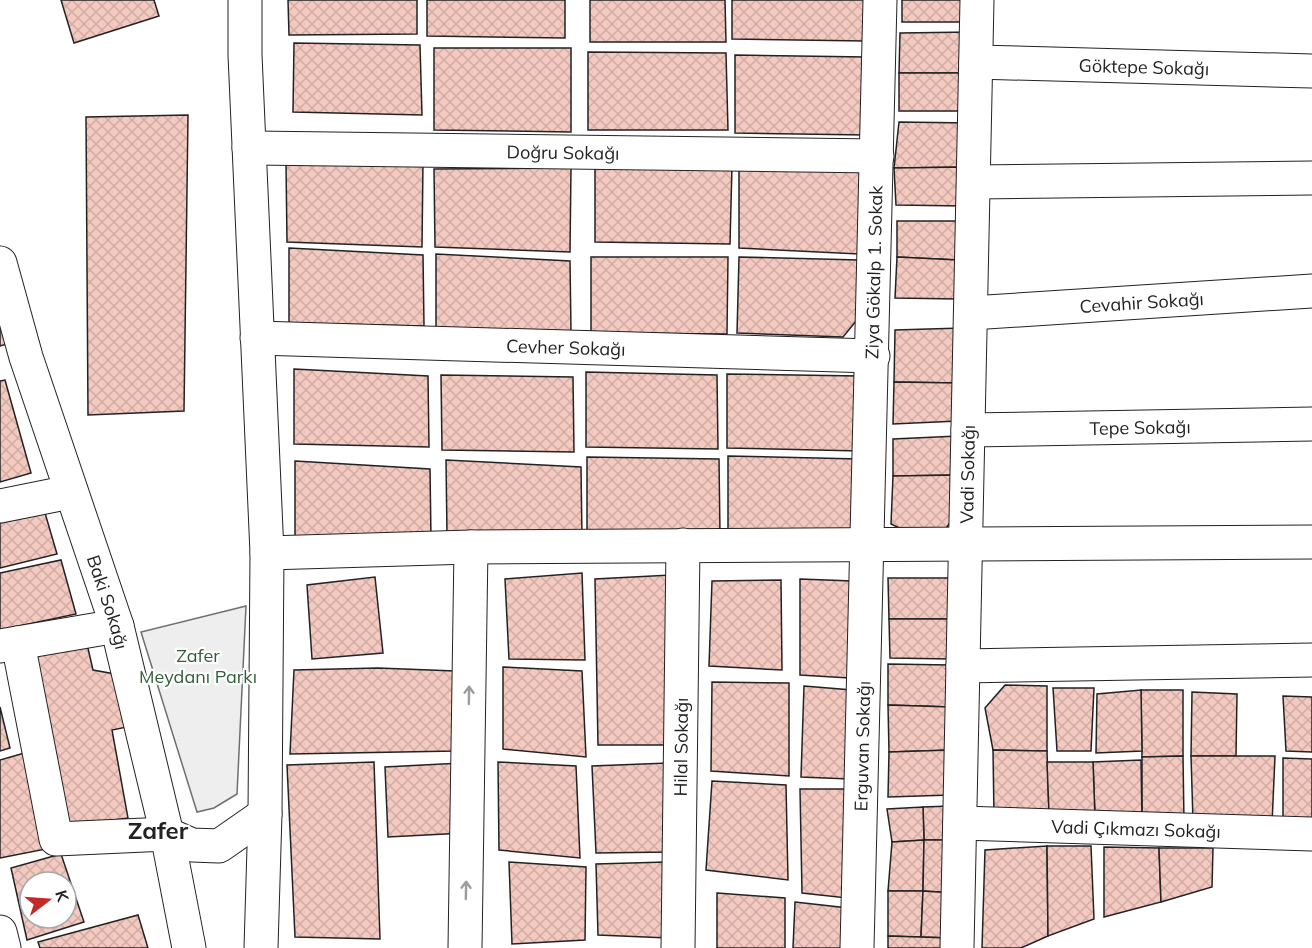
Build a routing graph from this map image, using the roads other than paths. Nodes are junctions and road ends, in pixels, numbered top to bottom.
1 (245, 0) edge
2 (880, 0) edge
3 (978, 0) edge
4 (976, 62) junction
5 (1312, 71) edge
6 (249, 148) junction
7 (877, 156) junction
8 (1312, 178) edge
9 (974, 183) junction
10 (0, 263) edge
11 (1312, 291) edge
12 (971, 313) junction
13 (257, 338) junction
14 (873, 356) junction
15 (13, 360) edge
16 (1312, 424) edge
17 (968, 430) junction
18 (70, 492) junction
19 (0, 506) edge
20 (1312, 542) edge
21 (867, 544) junction
22 (966, 544) junction
23 (683, 545) junction
24 (471, 547) junction
25 (267, 553) junction
26 (117, 626) junction
27 (9, 644) edge
28 (1312, 660) edge
29 (963, 666) junction
30 (265, 814) junction
31 (960, 823) junction
32 (167, 834) junction
33 (1312, 834) edge
34 (0, 932) edge
35 (4, 948) edge
36 (189, 948) edge
37 (261, 948) edge
38 (465, 948) edge
39 (678, 948) edge
40 (857, 948) edge
41 (957, 948) edge

1 - 6 street
2 - 7 street, Ziya Gökalp 1. Sokak
3 - 4 street, Vadi Sokağı
4 - 5 street, Göktepe Sokağı
4 - 9 street, Vadi Sokağı
6 - 7 street, Doğru Sokağı
6 - 13 street
7 - 14 street, Ziya Gökalp 1. Sokak
8 - 9 street
9 - 12 street, Vadi Sokağı
10 - 15 street, Baki Sokağı
11 - 12 street, Cevahir Sokağı
12 - 17 street, Vadi Sokağı
13 - 14 street, Cevher Sokağı
13 - 25 street
14 - 21 street, Ziya Gökalp 1. Sokak
15 - 18 street, Baki Sokağı
16 - 17 street, Tepe Sokağı
17 - 22 street, Vadi Sokağı
18 - 19 street
18 - 26 street, Baki Sokağı
20 - 22 street
21 - 22 street
21 - 23 street
21 - 40 street, Erguvan Sokağı
22 - 29 street, Vadi Sokağı
23 - 24 street
23 - 39 street, Hilal Sokağı
24 - 25 street
38 -> 24 street
25 - 30 street
26 - 27 street
26 - 32 street, Baki Sokağı
27 - 32 street
28 - 29 street
29 - 31 street, Vadi Sokağı
30 - 32 street
30 - 37 street
31 - 33 street, Vadi Çıkmazı Sokağı
31 - 41 street, Vadi Sokağı
32 - 36 street, Baki Sokağı
34 - 35 street

